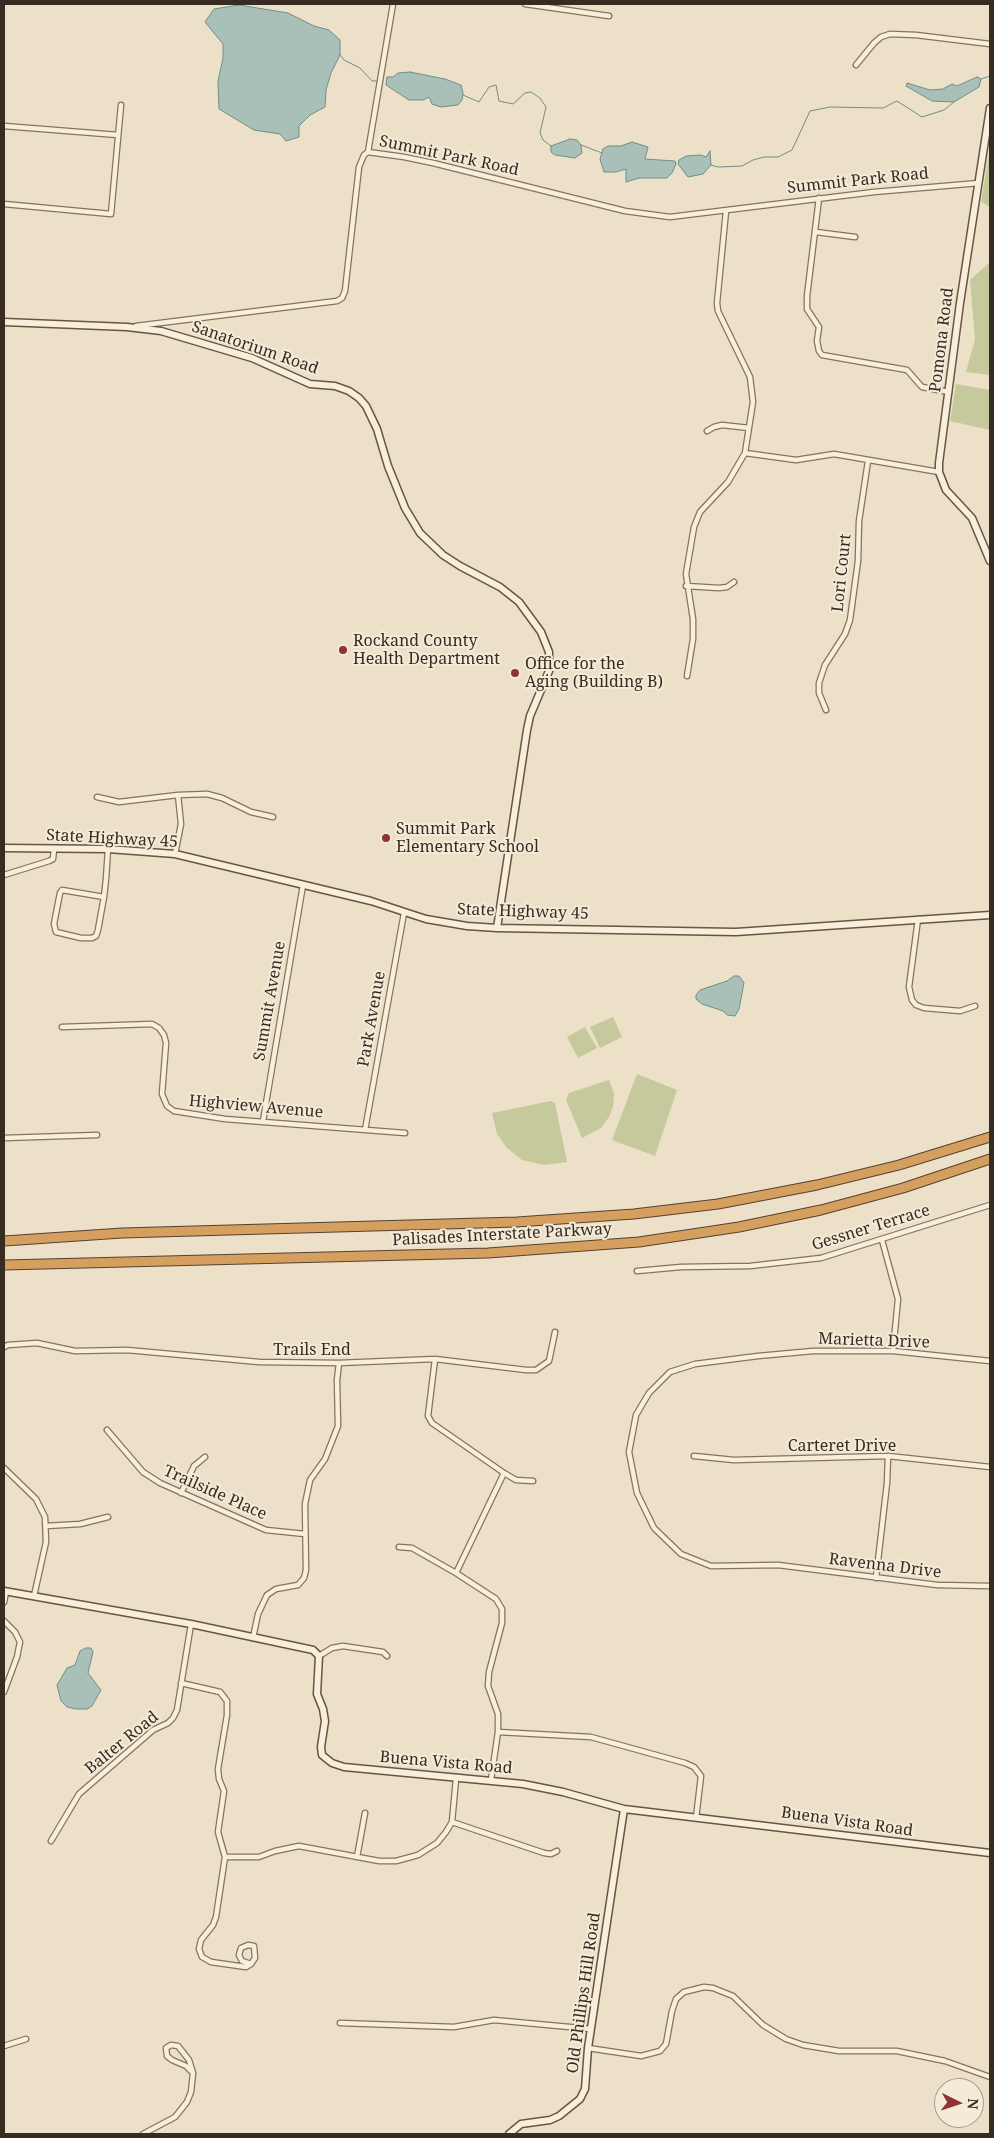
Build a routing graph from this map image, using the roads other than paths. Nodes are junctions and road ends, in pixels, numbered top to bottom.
1 (393, 4) edge
2 (525, 4) edge
3 (545, 5) edge
4 (609, 16) dead end
5 (990, 44) edge
6 (856, 65) dead end
7 (122, 105) dead end
8 (990, 108) edge
9 (4, 126) edge
10 (118, 135) junction
11 (368, 152) junction
12 (979, 184) junction
13 (819, 198) junction
14 (4, 204) edge
15 (726, 211) junction
16 (816, 232) junction
17 (855, 237) dead end
18 (4, 322) edge
19 (127, 327) junction
20 (949, 392) junction
21 (749, 428) junction
22 (707, 431) dead end
23 (745, 453) junction
24 (868, 461) junction
25 (939, 472) junction
26 (990, 561) edge
27 (734, 582) dead end
28 (686, 586) junction
29 (687, 676) dead end
30 (826, 710) dead end
31 (178, 795) junction
32 (97, 797) dead end
33 (273, 817) dead end
34 (4, 848) edge
35 (54, 848) junction
36 (108, 849) junction
37 (176, 854) junction
38 (4, 874) edge
39 (303, 885) junction
40 (104, 897) junction
41 (404, 913) junction
42 (990, 915) edge
43 (918, 919) junction
44 (497, 928) junction
45 (975, 1006) dead end
46 (62, 1027) dead end
47 (263, 1121) junction
48 (365, 1130) junction
49 (405, 1133) dead end
50 (97, 1135) dead end
51 (990, 1137) edge
52 (4, 1138) edge
53 (990, 1159) edge
54 (990, 1205) edge
55 (882, 1240) junction
56 (4, 1241) edge
57 (4, 1265) edge
58 (637, 1271) dead end
59 (555, 1332) dead end
60 (4, 1347) edge
61 (893, 1351) junction
62 (435, 1359) junction
63 (990, 1361) edge
64 (339, 1364) junction
65 (107, 1430) dead end
66 (694, 1456) dead end
67 (888, 1456) junction
68 (205, 1457) dead end
69 (990, 1467) edge
70 (4, 1468) edge
71 (504, 1473) junction
72 (533, 1481) dead end
73 (181, 1493) junction
74 (108, 1517) dead end
75 (46, 1526) junction
76 (305, 1534) junction
77 (400, 1547) dead end
78 (778, 1565) joint
79 (456, 1572) junction
80 (876, 1578) junction
81 (990, 1586) edge
82 (5, 1592) edge
83 (34, 1596) junction
84 (4, 1602) edge
85 (4, 1621) edge
86 (191, 1624) junction
87 (253, 1638) junction
88 (319, 1656) junction
89 (387, 1656) dead end
90 (182, 1683) junction
91 (4, 1692) edge
92 (498, 1732) junction
93 (456, 1779) junction
94 (491, 1780) junction
95 (624, 1809) junction
96 (364, 1813) dead end
97 (696, 1818) junction
98 (452, 1822) junction
99 (51, 1842) dead end
100 (557, 1851) dead end
101 (990, 1853) edge
102 (225, 1857) junction
103 (357, 1857) junction
104 (251, 1964) junction
105 (340, 2023) dead end
106 (591, 2029) junction
107 (26, 2039) dead end
108 (4, 2046) edge
109 (588, 2048) junction
110 (193, 2073) junction
111 (990, 2077) edge
112 (143, 2134) edge
113 (509, 2134) edge

1 - 11 street
2 - 3 street
3 - 4 street
5 - 6 street
7 - 10 street
8 - 12 street, Pomona Road
9 - 10 street
10 - 14 street
11 - 15 street, Summit Park Road
11 - 19 street, Summit Park Road
12 - 13 street, Summit Park Road
12 - 20 street, Pomona Road
13 - 15 street, Summit Park Road
13 - 16 street
15 - 21 street
16 - 17 street
16 - 20 street
18 - 19 street, Summit Park Road
19 - 44 street, Sanatorium Road
20 - 25 street, Pomona Road
21 - 22 street
21 - 23 street
23 - 24 street
23 - 28 street
24 - 25 street
24 - 30 street, Lori Court
25 - 26 street
27 - 28 street
28 - 29 street
31 - 32 street
31 - 33 street
31 - 37 street
34 - 35 street, State Highway 45
35 - 36 street, State Highway 45
35 - 38 street
36 - 37 street, State Highway 45
36 - 40 street
37 - 39 street, State Highway 45
39 - 41 street, State Highway 45
39 - 47 street, Summit Avenue
40 - 40 street
41 - 44 street, State Highway 45
41 - 48 street, Park Avenue
42 - 43 street, State Highway 45
43 - 44 street, State Highway 45
43 - 45 street
46 - 47 street, Highview Avenue
47 - 48 street, Highview Avenue
48 - 49 street, Highview Avenue
50 - 52 street
51 - 56 highway, Palisades Interstate Parkway
53 - 57 highway, Palisades Interstate Parkway
54 - 55 street, Gessner Terrace
55 - 58 street, Gessner Terrace
55 - 61 street
59 - 62 street, Trails End
60 - 64 street, Trails End
61 - 63 street, Marietta Drive
61 - 78 street, Marietta Drive
62 - 64 street, Trails End
62 - 71 street
64 - 76 street
65 - 73 street, Trailside Place
66 - 67 street, Carteret Drive
67 - 69 street, Carteret Drive
67 - 80 street
68 - 73 street
70 - 75 street
71 - 72 street
71 - 79 street
73 - 76 street, Trailside Place
74 - 75 street
75 - 83 street
76 - 87 street
77 - 79 street
78 - 80 street, Ravenna Drive
79 - 92 street
80 - 81 street, Ravenna Drive
82 - 83 street
82 - 84 street
83 - 86 street
85 - 91 street
86 - 87 street
86 - 90 street, Balter Road
87 - 88 street
88 - 89 street
88 - 93 street, Buena Vista Road
90 - 99 street, Balter Road
90 - 102 street
92 - 94 street
92 - 97 street
93 - 94 street, Buena Vista Road
93 - 98 street
94 - 95 street, Buena Vista Road
95 - 97 street, Buena Vista Road
95 - 106 street, Old Phillips Hill Road
96 - 103 street
97 - 101 street, Buena Vista Road
98 - 100 street
98 - 103 street
102 - 103 street
102 - 104 street
104 - 104 street
105 - 106 street
106 - 109 street, Old Phillips Hill Road
107 - 108 street
109 - 111 street
109 - 113 street, Old Phillips Hill Road
110 - 110 street
110 - 112 street

